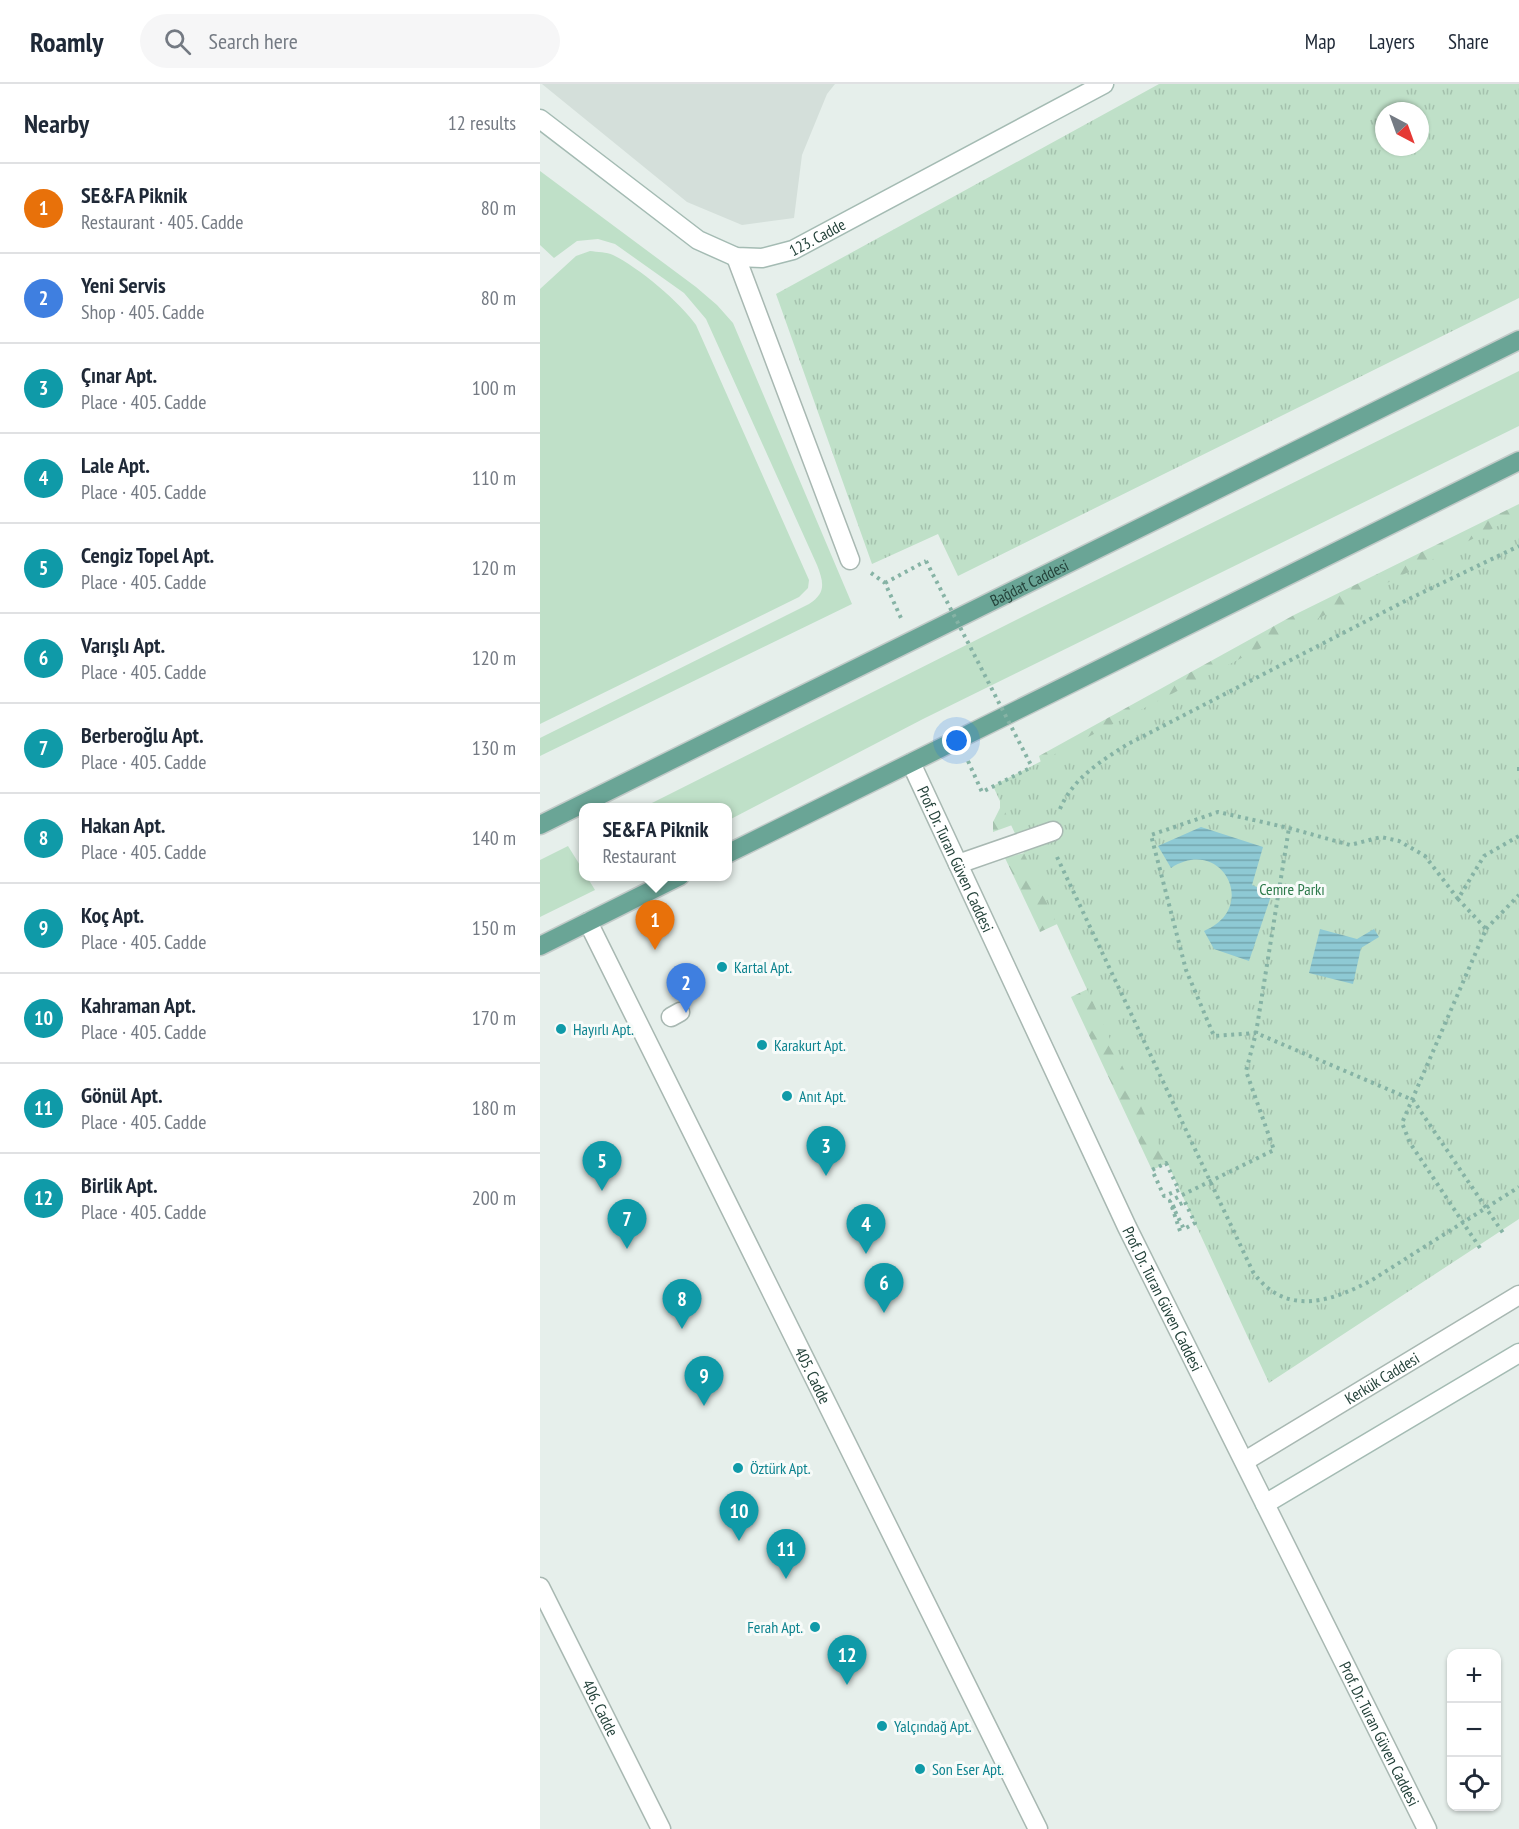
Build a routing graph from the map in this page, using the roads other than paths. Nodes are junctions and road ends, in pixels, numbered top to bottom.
1 (1104, 84) edge
2 (540, 119) edge
3 (736, 257) junction
4 (1519, 340) edge
5 (1519, 461) edge
6 (850, 560) dead end
7 (911, 763) junction
8 (584, 803) edge
9 (579, 806) edge
10 (540, 825) edge
11 (1053, 831) road end
12 (732, 852) edge
13 (958, 864) junction
14 (671, 881) edge
15 (588, 922) junction
16 (540, 945) edge
17 (1519, 1295) edge
18 (1519, 1353) edge
19 (1245, 1461) junction
20 (1265, 1504) junction
21 (540, 1587) edge
22 (661, 1829) edge
23 (1038, 1829) edge
24 (1427, 1829) edge

1 - 3 street, 123. Cadde
2 - 3 street, 123. Cadde
3 - 6 street
4 - 8 main road, Bağdat Caddesi
5 - 7 main road
7 - 12 main road
7 - 13 street, Prof. Dr. Turan Güven Caddesi
9 - 10 main road, Bağdat Caddesi
11 - 13 street
13 - 19 street, Prof. Dr. Turan Güven Caddesi
14 - 15 main road
15 - 16 main road
15 - 23 street, 405. Cadde
17 - 19 street, Kerkük Caddesi
18 - 20 street
19 - 20 street, Prof. Dr. Turan Güven Caddesi
20 - 24 street, Prof. Dr. Turan Güven Caddesi
21 - 22 street, 406. Cadde

